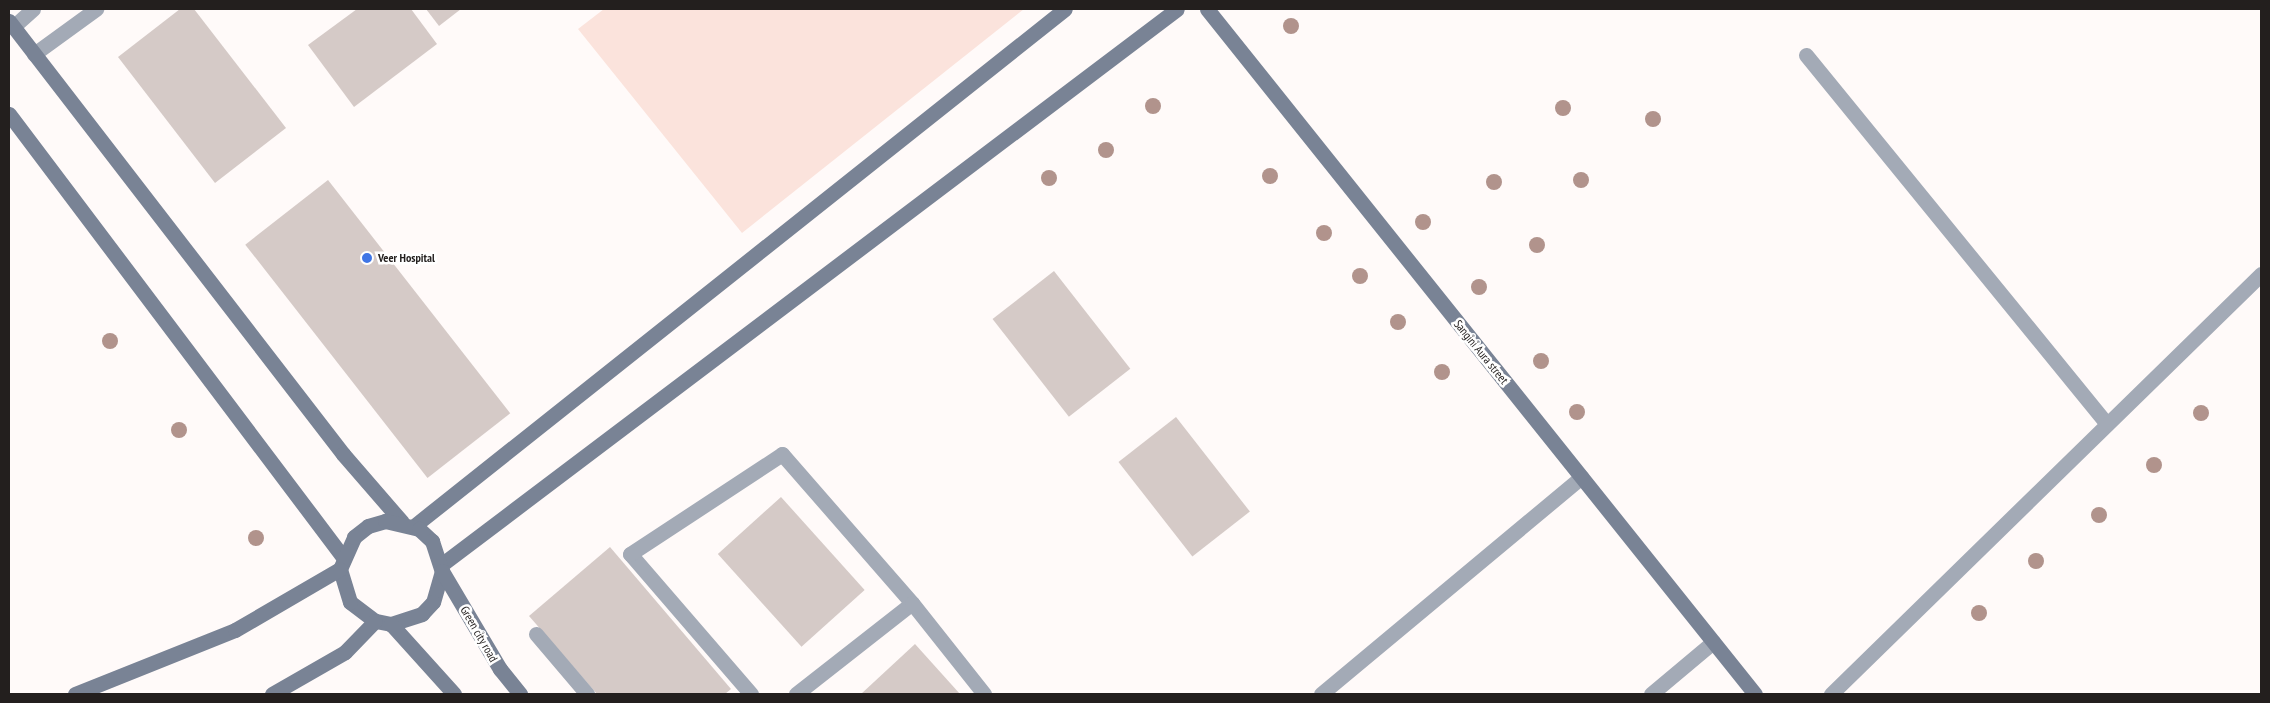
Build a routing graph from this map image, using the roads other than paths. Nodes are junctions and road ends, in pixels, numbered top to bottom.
1 (33, 9) edge
2 (96, 9) edge
3 (1065, 9) edge
4 (1177, 9) edge
5 (1207, 9) edge
6 (11, 24) edge
7 (34, 54) junction
8 (1806, 55) dead end
9 (9, 114) edge
10 (2261, 274) edge
11 (2107, 424) junction
12 (1581, 477) junction
13 (408, 524) junction
14 (341, 563) junction
15 (442, 568) junction
16 (912, 603) junction
17 (375, 621) junction
18 (392, 624) junction
19 (536, 634) dead end
20 (1713, 642) junction
21 (75, 694) edge
22 (272, 694) edge
23 (454, 694) edge
24 (520, 694) edge
25 (587, 694) edge
26 (751, 694) edge
27 (796, 694) edge
28 (984, 694) edge
29 (1321, 694) edge
30 (1651, 694) edge
31 (1755, 694) edge
32 (1830, 694) edge

1 - 6 street
2 - 7 street
3 - 13 street
4 - 15 street
5 - 12 street, Sangini Aura street
6 - 7 street
7 - 13 street
8 - 11 street
9 - 14 street
10 - 11 street
11 - 32 street
12 - 20 street, Sangini Aura street
12 - 29 street
13 - 14 street
13 - 15 street
14 - 17 street
14 - 21 street
15 - 18 street
15 - 24 street, Green city road
16 - 26 street
16 - 27 street
16 - 28 street
17 - 18 street
17 - 22 street
18 - 23 street
19 - 25 street
20 - 30 street
20 - 31 street, Sangini Aura street

